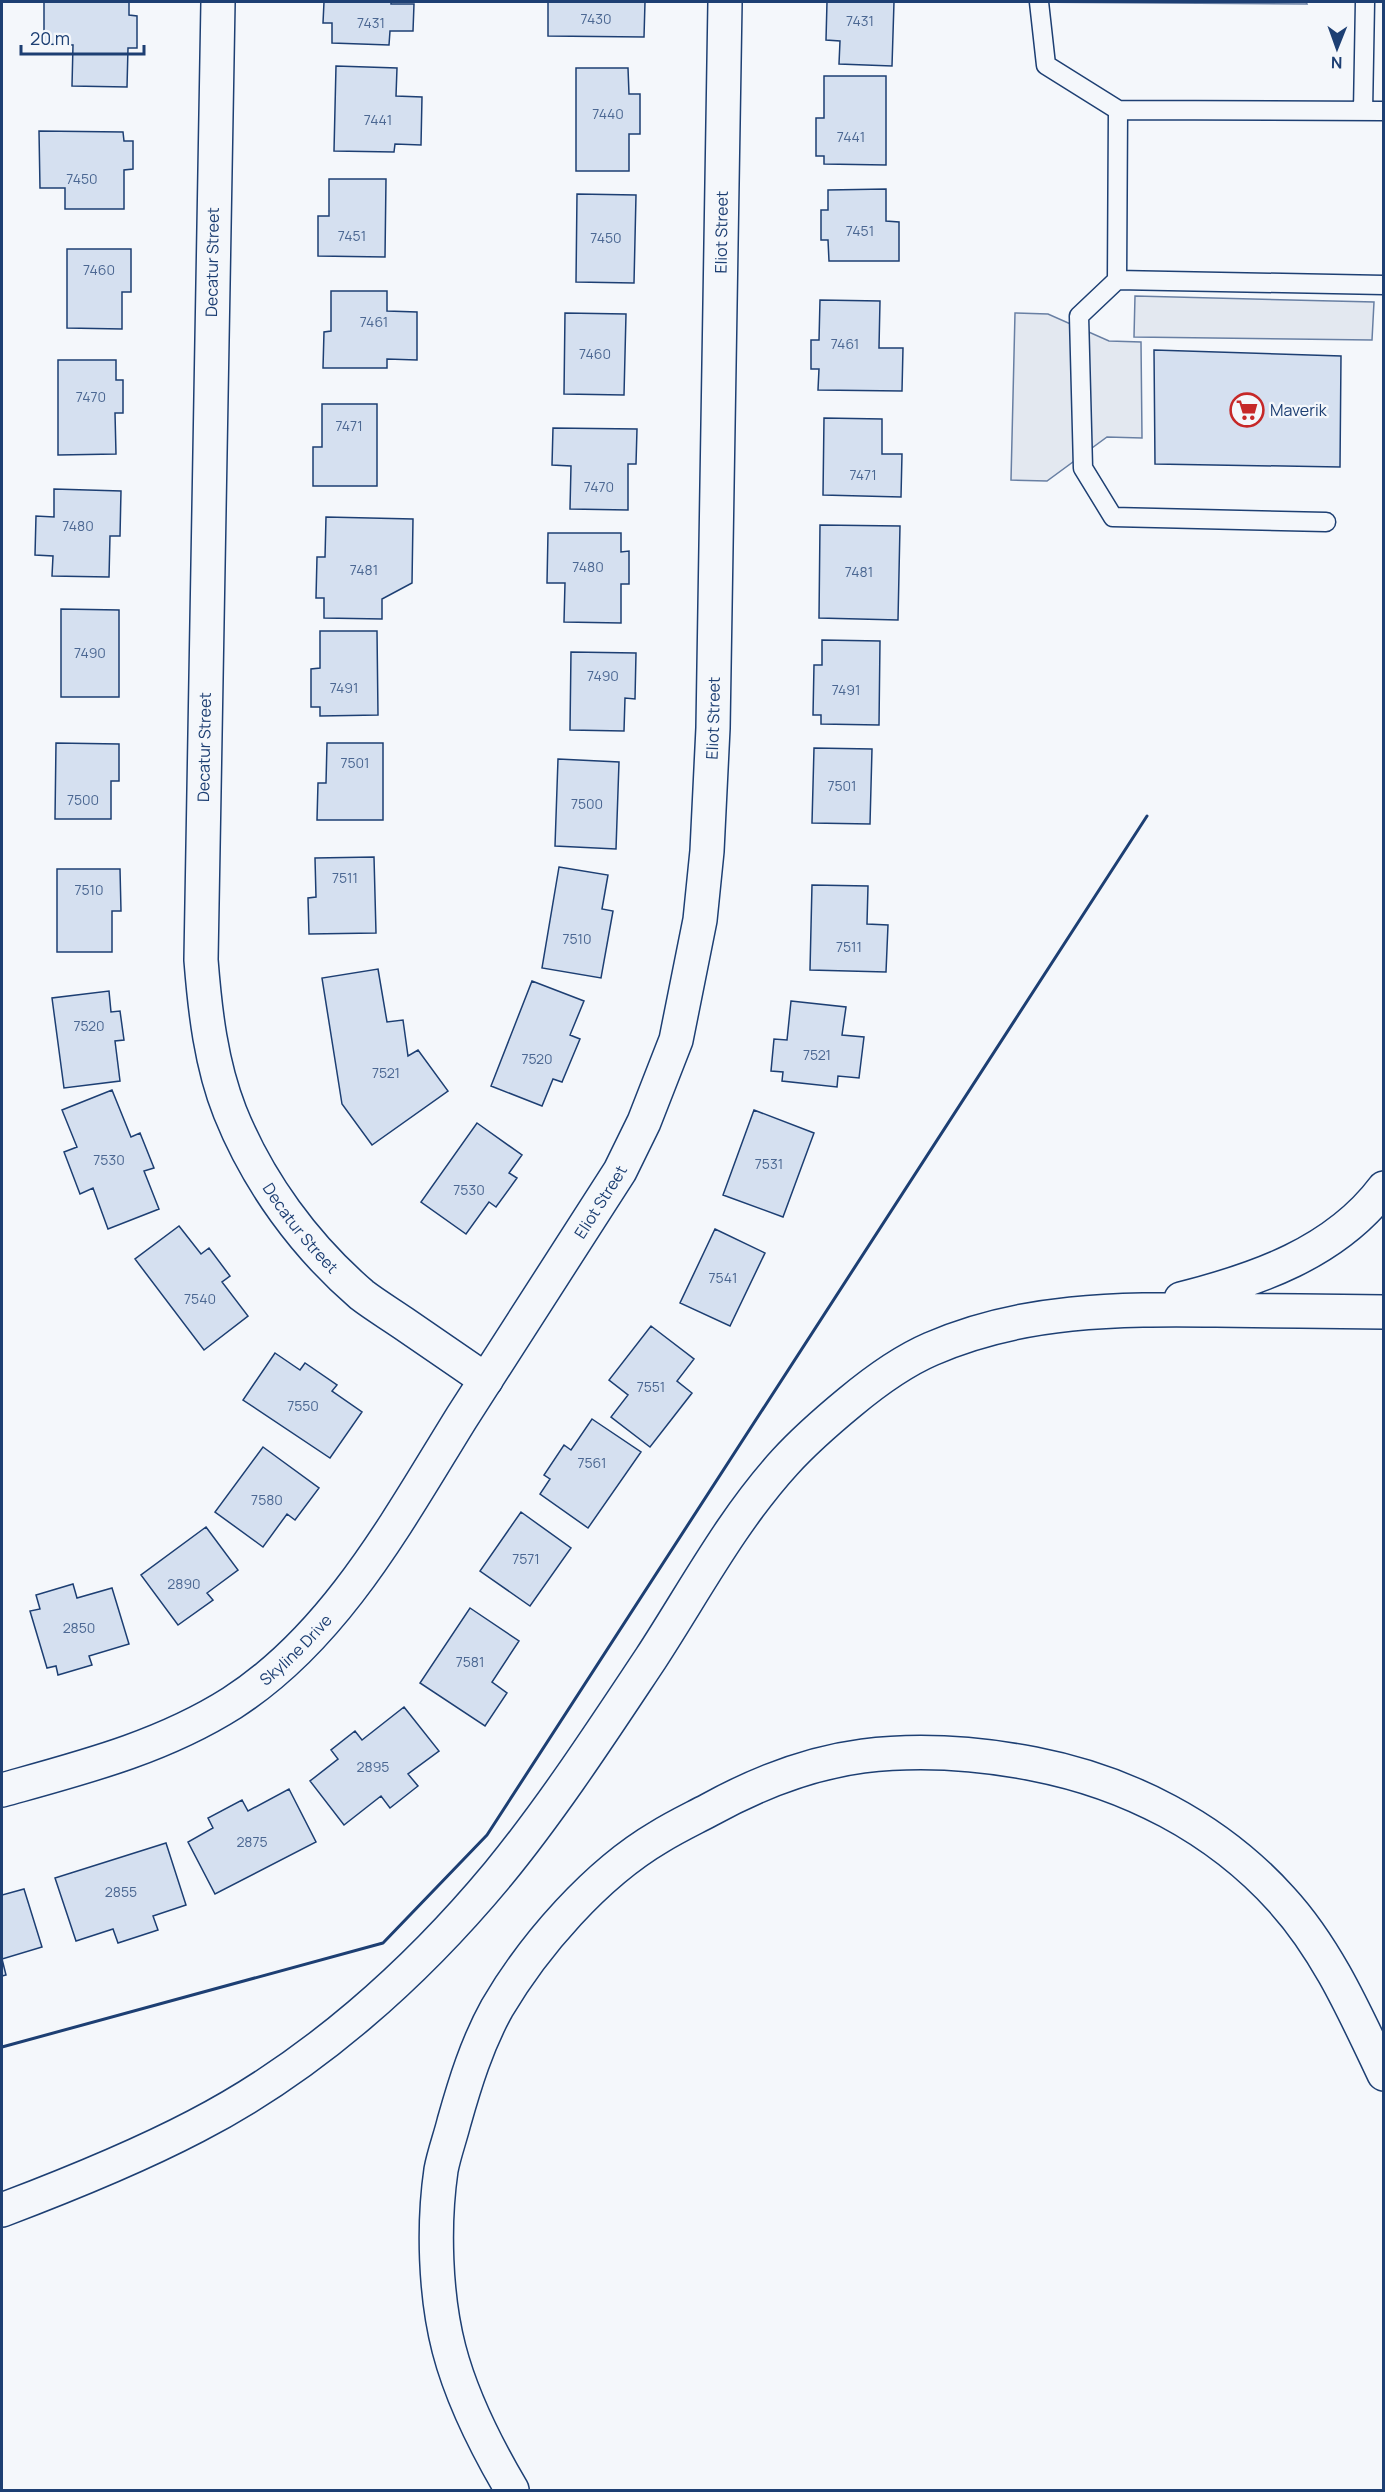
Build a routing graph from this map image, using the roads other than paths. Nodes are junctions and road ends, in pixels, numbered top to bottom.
1 (218, 2) edge
2 (725, 2) edge
3 (1039, 2) edge
4 (1365, 2) edge
5 (1118, 110) junction
6 (1363, 111) junction
7 (1383, 111) edge
8 (1117, 280) junction
9 (1383, 285) edge
10 (1326, 522) dead end
11 (1383, 1188) edge
12 (1132, 1309) junction
13 (1383, 1312) edge
14 (486, 1380) junction
15 (2, 1790) edge
16 (1383, 2074) edge
17 (2, 2210) edge
18 (512, 2490) edge

1 - 14 main road, Decatur Street
2 - 14 main road, Eliot Street
3 - 5 lane
4 - 6 lane
5 - 6 lane
5 - 8 lane
6 - 7 lane
8 - 9 lane
8 - 10 lane
11 - 12 main road
12 - 13 main road
12 - 17 main road
14 - 15 main road, Skyline Drive
16 - 18 main road

